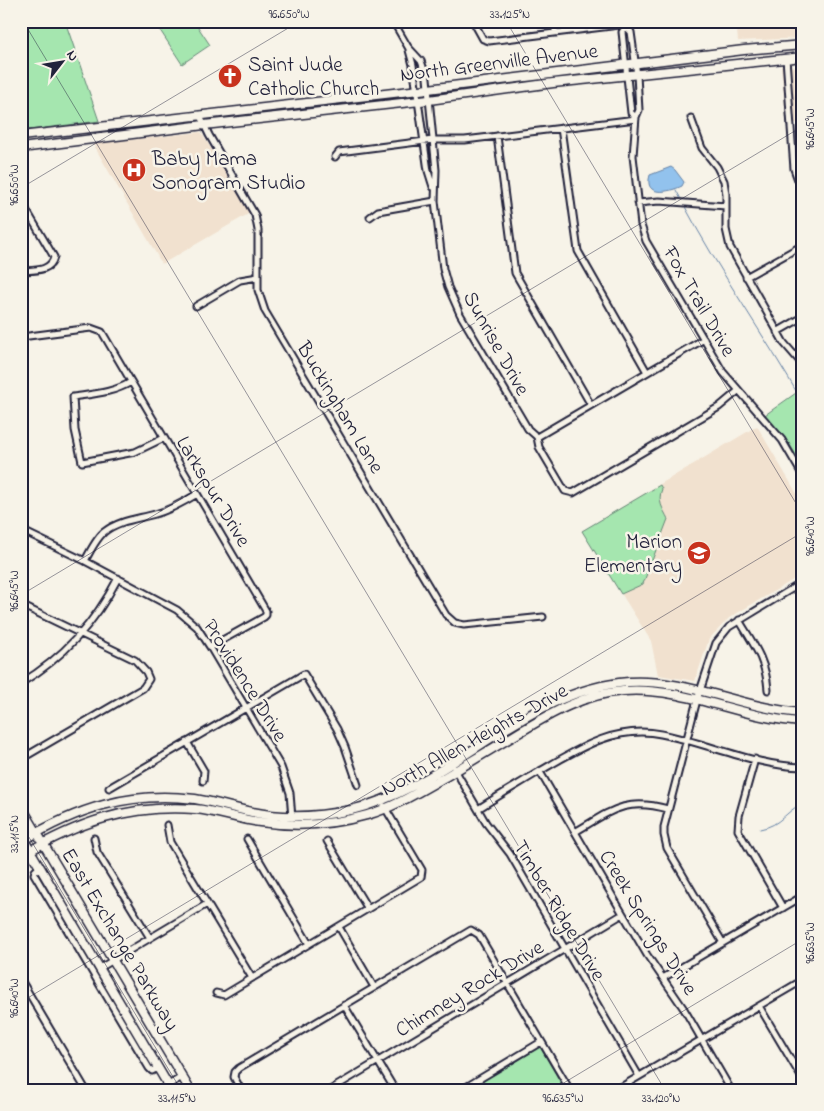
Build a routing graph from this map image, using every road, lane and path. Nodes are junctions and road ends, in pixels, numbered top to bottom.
1 (393, 21) edge
2 (473, 21) edge
3 (552, 21) edge
4 (652, 21) edge
5 (626, 24) edge
6 (556, 33) junction
7 (803, 45) edge
8 (785, 46) junction
9 (408, 47) junction
10 (803, 57) edge
11 (786, 58) junction
12 (636, 63) junction
13 (626, 64) junction
14 (637, 75) junction
15 (628, 76) junction
16 (428, 89) junction
17 (416, 90) junction
18 (333, 99) junction
19 (429, 100) junction
20 (418, 101) junction
21 (335, 110) junction
22 (200, 116) junction
23 (636, 118) junction
24 (691, 118) dead end
25 (204, 125) junction
26 (561, 128) junction
27 (21, 136) edge
28 (496, 136) junction
29 (433, 140) junction
30 (424, 141) junction
31 (21, 148) edge
32 (335, 157) dead end
33 (803, 182) edge
34 (435, 193) junction
35 (21, 201) edge
36 (435, 201) junction
37 (638, 203) junction
38 (726, 206) junction
39 (370, 217) dead end
40 (803, 245) edge
41 (21, 271) edge
42 (746, 277) junction
43 (258, 278) junction
44 (196, 306) dead end
45 (803, 317) edge
46 (777, 332) junction
47 (21, 337) edge
48 (704, 339) junction
49 (803, 365) edge
50 (647, 372) junction
51 (131, 382) junction
52 (738, 391) junction
53 (591, 405) junction
54 (537, 437) junction
55 (164, 438) junction
56 (803, 476) edge
57 (197, 494) junction
58 (21, 530) edge
59 (85, 561) junction
60 (118, 578) junction
61 (803, 582) edge
62 (21, 605) edge
63 (543, 617) dead end
64 (739, 620) junction
65 (80, 633) junction
66 (210, 647) junction
67 (21, 683) edge
68 (768, 690) dead end
69 (700, 691) junction
70 (697, 700) junction
71 (246, 708) junction
72 (803, 713) edge
73 (803, 722) edge
74 (687, 741) junction
75 (187, 742) junction
76 (21, 759) edge
77 (755, 759) junction
78 (451, 763) junction
79 (803, 767) edge
80 (455, 771) junction
81 (540, 772) junction
82 (204, 781) dead end
83 (358, 785) dead end
84 (109, 788) dead end
85 (381, 801) junction
86 (21, 806) edge
87 (386, 808) junction
88 (478, 809) junction
89 (668, 809) junction
90 (292, 816) junction
91 (168, 825) dead end
92 (291, 825) junction
93 (37, 832) junction
94 (575, 832) junction
95 (94, 838) dead end
96 (22, 839) edge
97 (247, 839) dead end
98 (327, 841) dead end
99 (44, 844) junction
100 (30, 850) junction
101 (21, 856) edge
102 (40, 867) junction
103 (803, 896) edge
104 (207, 904) junction
105 (783, 908) junction
106 (368, 909) junction
107 (623, 914) junction
108 (339, 927) junction
109 (150, 938) junction
110 (723, 943) junction
111 (309, 944) junction
112 (565, 949) junction
113 (113, 960) junction
114 (100, 968) junction
115 (252, 978) junction
116 (663, 978) junction
117 (21, 980) edge
118 (803, 980) edge
119 (507, 984) junction
120 (374, 987) junction
121 (216, 993) dead end
122 (344, 1005) junction
123 (759, 1006) junction
124 (702, 1040) junction
125 (542, 1042) junction
126 (378, 1062) junction
127 (158, 1068) junction
128 (640, 1076) junction
129 (182, 1077) junction
130 (803, 1080) edge
131 (169, 1087) edge
132 (86, 1090) edge
133 (160, 1090) edge
134 (190, 1090) edge
135 (241, 1090) edge
136 (330, 1090) edge
137 (394, 1090) edge
138 (461, 1090) edge
139 (570, 1090) edge
140 (616, 1090) edge
141 (731, 1090) edge

1 - 9 street, Sunrise Drive
2 - 6 street
3 - 6 street
4 - 5 street
5 - 6 street
5 - 12 street, Fox Trail Drive
5 - 13 street, Fox Trail Drive
7 - 8 main road, North Greenville Avenue
8 - 11 main road
8 - 12 main road, North Greenville Avenue
9 - 16 street, Sunrise Drive
9 - 17 street, Sunrise Drive
10 - 11 main road, North Greenville Avenue
11 - 14 main road, North Greenville Avenue
11 - 33 street
12 - 13 main road, North Greenville Avenue
12 - 14 street, Fox Trail Drive
13 - 15 street, Fox Trail Drive
13 - 16 main road, North Greenville Avenue
14 - 15 main road, North Greenville Avenue
14 - 23 street, Fox Trail Drive
15 - 19 main road, North Greenville Avenue
15 - 23 street, Fox Trail Drive
16 - 17 main road, North Greenville Avenue
16 - 19 street, Sunrise Drive
17 - 18 main road, North Greenville Avenue
17 - 20 street, Sunrise Drive
18 - 21 main road
18 - 22 main road, North Greenville Avenue
19 - 20 main road, North Greenville Avenue
19 - 29 street, Sunrise Drive
20 - 21 main road, North Greenville Avenue
20 - 30 street, Sunrise Drive
21 - 25 main road, North Greenville Avenue
22 - 25 street, Buckingham Lane
22 - 27 main road, North Greenville Avenue
23 - 26 street
23 - 37 street, Fox Trail Drive
24 - 38 street
25 - 31 main road, North Greenville Avenue
25 - 43 street, Buckingham Lane
26 - 28 street
26 - 50 street
28 - 29 street
28 - 53 street
29 - 30 street
29 - 34 street, Sunrise Drive
30 - 32 street
30 - 34 street, Sunrise Drive
34 - 36 street, Sunrise Drive
35 - 41 street
36 - 39 street
36 - 54 street, Sunrise Drive
37 - 38 street
37 - 48 street, Fox Trail Drive
38 - 42 street
40 - 42 street
42 - 46 street
43 - 44 street
43 - 63 street, Buckingham Lane
45 - 46 street
46 - 49 street
47 - 51 street, Larkspur Drive
48 - 50 street
48 - 52 street, Fox Trail Drive
50 - 53 street
51 - 55 street, Larkspur Drive
51 - 55 street
52 - 54 street, Sunrise Drive
52 - 56 street, Fox Trail Drive
53 - 54 street
55 - 57 street, Larkspur Drive
57 - 59 street
57 - 66 street, Larkspur Drive
58 - 59 street, Providence Drive
59 - 60 street, Providence Drive
60 - 65 street
60 - 66 street, Providence Drive
61 - 64 street
62 - 65 street
64 - 68 street
64 - 69 street
65 - 67 street
65 - 76 street
66 - 71 street, Providence Drive
69 - 70 street
69 - 72 main road, North Allen Heights Drive
69 - 78 main road, North Allen Heights Drive
70 - 73 main road, North Allen Heights Drive
70 - 74 street
70 - 80 main road, North Allen Heights Drive
71 - 75 street
71 - 83 street
71 - 90 street, Providence Drive
74 - 77 street
74 - 81 street
74 - 89 street
75 - 82 street
75 - 84 street
77 - 79 street
77 - 105 street
78 - 80 street, Timber Ridge Drive
78 - 85 main road, North Allen Heights Drive
80 - 87 main road, North Allen Heights Drive
80 - 88 street, Timber Ridge Drive
81 - 88 street
81 - 94 street, Creek Springs Drive
85 - 87 street
85 - 90 main road, North Allen Heights Drive
86 - 93 main road, East Exchange Parkway
87 - 92 main road, North Allen Heights Drive
87 - 106 street
88 - 112 street, Timber Ridge Drive
89 - 94 street
89 - 110 street
90 - 92 street, Providence Drive
90 - 93 main road, North Allen Heights Drive
91 - 104 street
92 - 99 main road, North Allen Heights Drive
93 - 96 main road, North Allen Heights Drive
93 - 99 main road, East Exchange Parkway
94 - 107 street, Creek Springs Drive
95 - 109 street
96 - 100 main road, East Exchange Parkway
97 - 111 street
98 - 106 street
99 - 100 main road, North Allen Heights Drive
99 - 113 main road, East Exchange Parkway
100 - 101 main road, North Allen Heights Drive
100 - 102 main road, East Exchange Parkway
102 - 114 main road, East Exchange Parkway
102 - 127 street, East Exchange Parkway
103 - 105 street
104 - 109 street
104 - 115 street
105 - 110 street
106 - 108 street
107 - 112 street, Chimney Rock Drive
107 - 116 street, Creek Springs Drive
108 - 111 street
108 - 120 street
109 - 113 street
110 - 116 street
111 - 115 street
112 - 119 street, Chimney Rock Drive
112 - 128 street, Timber Ridge Drive
113 - 114 street
113 - 129 main road, East Exchange Parkway
114 - 127 main road, East Exchange Parkway
115 - 121 street
116 - 124 street, Creek Springs Drive
117 - 132 street
118 - 123 street
119 - 120 street
119 - 125 street
119 - 126 street, Chimney Rock Drive
120 - 122 street
122 - 126 street
122 - 135 street
123 - 124 street
123 - 130 street
124 - 128 street
124 - 141 street, Creek Springs Drive
125 - 138 street
125 - 139 street
126 - 136 street, Chimney Rock Drive
126 - 137 street
127 - 131 main road, East Exchange Parkway
128 - 140 street
129 - 131 street
129 - 134 main road, East Exchange Parkway
131 - 133 street

